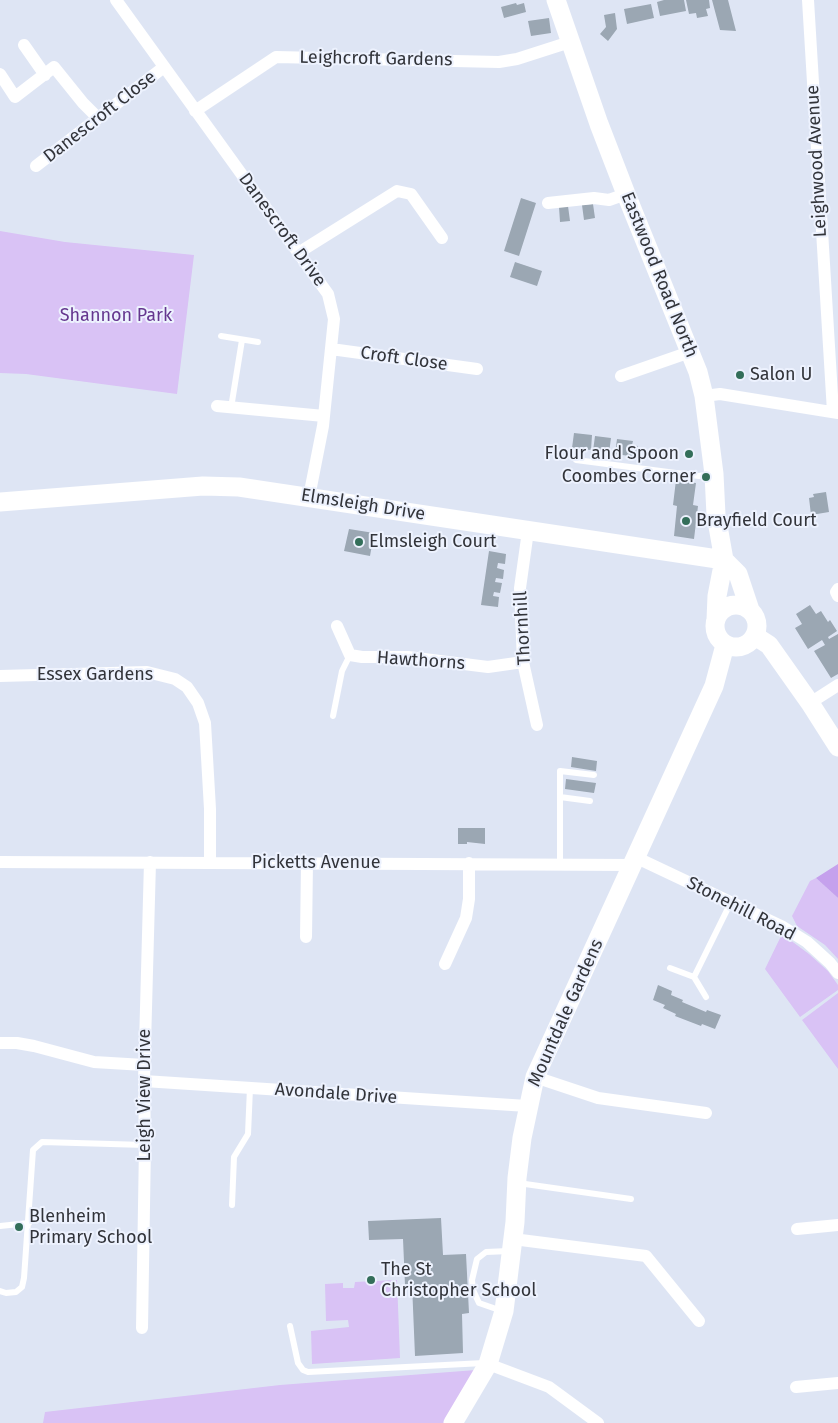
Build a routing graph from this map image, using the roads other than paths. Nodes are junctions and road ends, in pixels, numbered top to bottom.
1 (116, 0) edge
2 (556, 0) edge
3 (808, 0) edge
4 (570, 42) junction
5 (24, 45) dead end
6 (164, 67) junction
7 (0, 74) edge
8 (45, 75) junction
9 (196, 111) junction
10 (98, 118) junction
11 (36, 166) dead end
12 (626, 194) junction
13 (548, 203) dead end
14 (442, 238) dead end
15 (298, 253) junction
16 (221, 336) dead end
17 (242, 340) junction
18 (258, 342) dead end
19 (331, 349) junction
20 (690, 352) junction
21 (477, 369) dead end
22 (621, 376) dead end
23 (704, 396) junction
24 (217, 406) dead end
25 (231, 408) junction
26 (835, 413) edge
27 (324, 416) junction
28 (576, 460) dead end
29 (714, 474) junction
30 (309, 496) junction
31 (0, 502) edge
32 (528, 531) junction
33 (724, 560) junction
34 (838, 589) edge
35 (838, 596) edge
36 (750, 610) junction
37 (716, 620) junction
38 (337, 626) dead end
39 (755, 636) junction
40 (725, 645) junction
41 (350, 655) junction
42 (523, 662) junction
43 (0, 676) edge
44 (838, 685) edge
45 (810, 703) junction
46 (333, 716) dead end
47 (537, 725) dead end
48 (838, 748) edge
49 (594, 776) dead end
50 (560, 797) junction
51 (590, 801) dead end
52 (633, 861) junction
53 (0, 862) edge
54 (150, 862) junction
55 (210, 862) junction
56 (307, 863) junction
57 (469, 863) junction
58 (560, 864) junction
59 (731, 902) junction
60 (306, 937) dead end
61 (445, 964) dead end
62 (670, 968) dead end
63 (838, 973) edge
64 (694, 977) junction
65 (706, 997) dead end
66 (0, 1043) edge
67 (144, 1065) junction
68 (534, 1077) junction
69 (144, 1081) junction
70 (250, 1088) junction
71 (528, 1106) junction
72 (706, 1113) dead end
73 (145, 1145) junction
74 (517, 1182) junction
75 (631, 1199) dead end
76 (232, 1205) dead end
77 (29, 1223) junction
78 (838, 1225) edge
79 (0, 1226) edge
80 (797, 1229) dead end
81 (512, 1245) junction
82 (0, 1291) edge
83 (504, 1312) junction
84 (699, 1321) dead end
85 (290, 1326) dead end
86 (142, 1328) dead end
87 (488, 1364) junction
88 (838, 1382) edge
89 (796, 1387) dead end
90 (453, 1423) edge
91 (598, 1423) edge

1 - 6 street, Danescroft Drive
2 - 4 street, Eastwood Road North
3 - 26 street, Leighwood Avenue
4 - 9 street, Leighcroft Gardens
4 - 12 street, Eastwood Road North
5 - 8 street
6 - 9 street, Danescroft Drive
6 - 10 street, Danescroft Close
7 - 8 street
8 - 10 street
9 - 15 street, Danescroft Drive
10 - 11 street, Danescroft Close
12 - 13 street
12 - 20 street, Eastwood Road North
14 - 15 street
15 - 19 street, Danescroft Drive
16 - 17 lane
17 - 18 lane
17 - 25 lane
19 - 21 street, Croft Close
19 - 27 street, Danescroft Drive
20 - 22 street
20 - 23 street, Eastwood Road North
23 - 26 street
23 - 29 street, Eastwood Road North
24 - 25 street
25 - 27 street
27 - 30 street, Danescroft Drive
28 - 29 lane
29 - 33 street, Eastwood Road North
30 - 31 street, Elmsleigh Drive
30 - 32 street, Elmsleigh Drive
32 - 33 street, Elmsleigh Drive
32 - 42 street, Thornhill
33 - 36 street, Eastwood Road North
33 - 37 street, Eastwood Road North
34 - 35 street
36 - 37 street
36 - 39 street
37 - 40 street
38 - 41 street
39 - 40 street
39 - 45 street
40 - 52 street, Mountdale Gardens
41 - 42 street, Hawthorns
41 - 46 lane
42 - 47 street, Thornhill
43 - 55 street, Essex Gardens
44 - 45 street
45 - 48 street
49 - 50 lane
50 - 51 lane
50 - 58 lane
52 - 58 street, Picketts Avenue
52 - 59 street, Stonehill Road
52 - 68 street, Mountdale Gardens
53 - 54 street, Picketts Avenue
54 - 55 street, Picketts Avenue
54 - 67 street, Leigh View Drive
55 - 56 street, Picketts Avenue
56 - 57 street, Picketts Avenue
56 - 60 street
57 - 58 street, Picketts Avenue
57 - 61 street
59 - 63 street, Stonehill Road
59 - 64 lane
62 - 64 lane
64 - 65 lane
66 - 67 street
67 - 69 street, Leigh View Drive
68 - 71 street, Mountdale Gardens
68 - 72 street
69 - 70 street, Avondale Drive
69 - 73 street, Leigh View Drive
70 - 71 street, Avondale Drive
70 - 76 lane
71 - 74 street, Mountdale Gardens
73 - 77 lane
73 - 86 street, Leigh View Drive
74 - 75 lane
74 - 81 street, Mountdale Gardens
77 - 79 lane
77 - 82 lane
78 - 80 street
81 - 83 street, Mountdale Gardens
81 - 83 lane
81 - 84 street
83 - 87 street, Mountdale Gardens
85 - 87 lane
87 - 90 street, Mountdale Gardens
87 - 91 street
88 - 89 street

